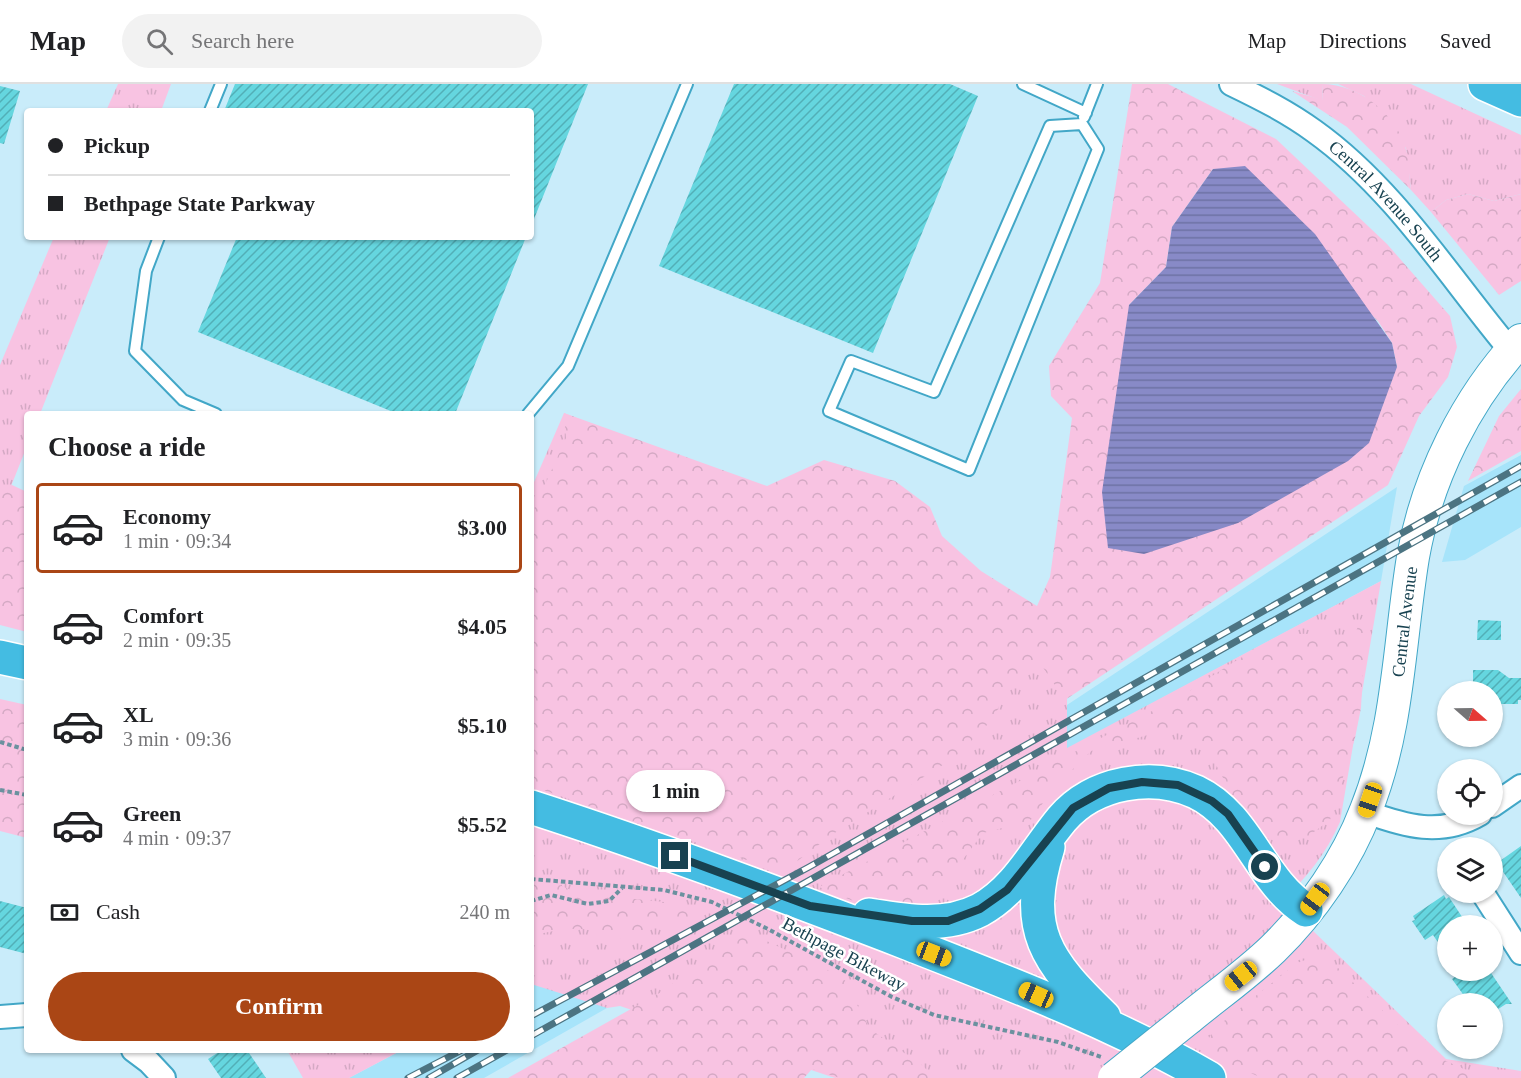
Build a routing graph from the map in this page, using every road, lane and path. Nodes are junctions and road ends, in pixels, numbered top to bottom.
1 (221, 84) edge
2 (687, 84) edge
3 (1023, 84) edge
4 (1097, 84) edge
5 (1231, 84) edge
6 (1485, 84) edge
7 (1521, 100) edge
8 (211, 108) edge
9 (1086, 112) junction
10 (1082, 124) junction
11 (158, 240) edge
12 (1516, 346) edge
13 (209, 411) edge
14 (530, 411) edge
15 (0, 657) edge
16 (24, 662) edge
17 (0, 742) edge
18 (24, 749) edge
19 (1520, 788) edge
20 (0, 790) edge
21 (24, 794) edge
22 (1503, 799) edge
23 (534, 808) edge
24 (1366, 812) junction
25 (1466, 825) edge
26 (1053, 831) junction
27 (1445, 837) edge
28 (1450, 837) edge
29 (534, 879) edge
30 (623, 887) junction
31 (534, 900) edge
32 (1489, 903) edge
33 (810, 906) junction
34 (1306, 910) junction
35 (1521, 953) edge
36 (24, 1015) edge
37 (0, 1017) edge
38 (137, 1053) edge
39 (1116, 1058) edge
40 (164, 1078) edge
41 (1209, 1078) edge

1 - 8 lane
2 - 14 lane
3 - 9 lane
4 - 9 lane
5 - 12 street, Central Avenue South
6 - 7 highway
9 - 10 lane
10 - 10 lane
11 - 13 lane
12 - 24 main road, Central Avenue
15 - 16 highway
17 - 18 path
19 - 22 street
20 - 21 path
23 - 33 highway
24 - 27 street
24 - 34 main road, Central Avenue
25 - 28 street
26 - 33 highway
26 - 34 highway
26 - 39 highway
29 - 30 path, Bethpage Bikeway
30 - 31 path
30 - 39 path, Bethpage Bikeway
32 - 35 street
33 - 39 highway
34 - 39 main road, Central Avenue, bridge
36 - 37 street
38 - 40 street
39 - 41 highway

